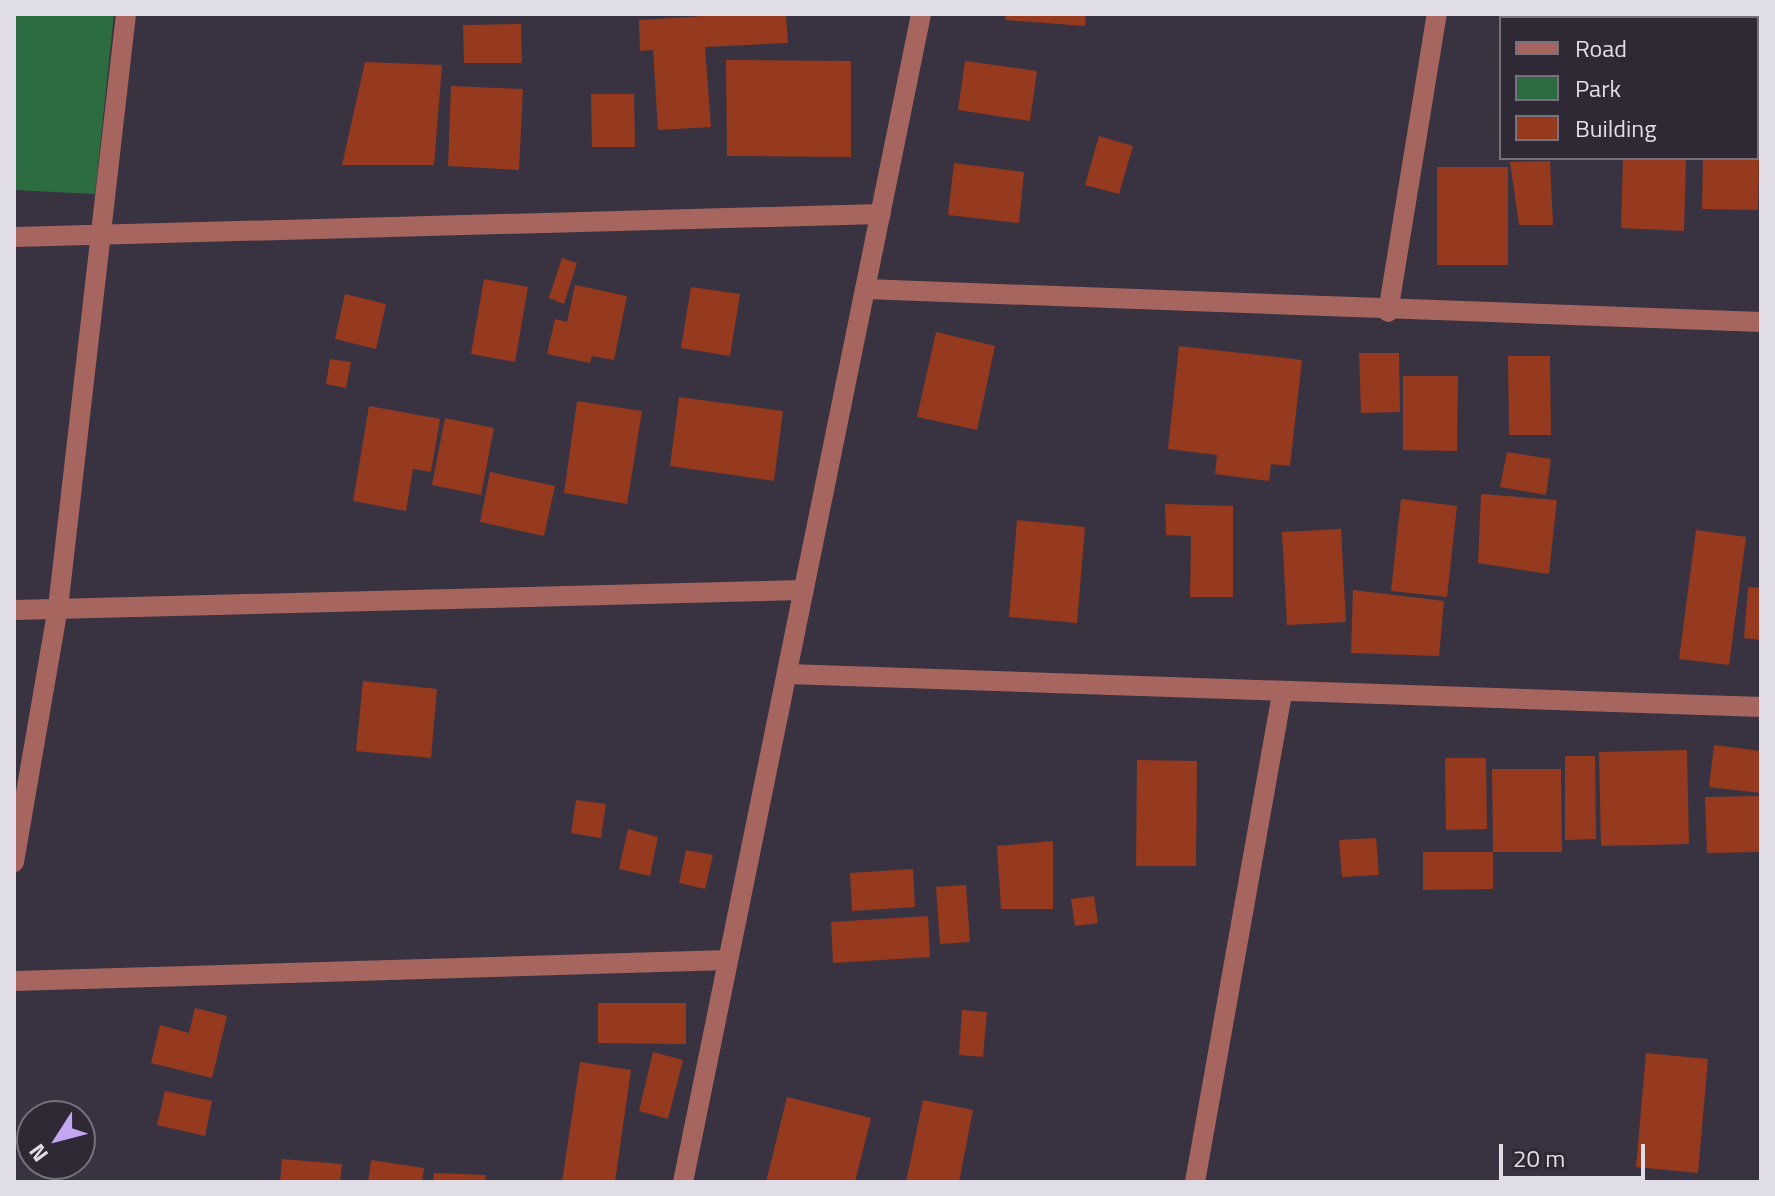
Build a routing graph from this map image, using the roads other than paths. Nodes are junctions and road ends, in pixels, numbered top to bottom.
1 (126, 14) edge
2 (921, 14) edge
3 (1437, 14) edge
4 (881, 214) junction
5 (102, 235) junction
6 (14, 237) edge
7 (865, 289) junction
8 (1388, 312) junction
9 (1761, 322) edge
10 (804, 590) junction
11 (58, 608) junction
12 (14, 610) edge
13 (787, 674) junction
14 (1282, 693) junction
15 (1761, 707) edge
16 (14, 862) edge
17 (728, 960) junction
18 (14, 981) edge
19 (683, 1182) edge
20 (1195, 1182) edge

1 - 5 street
2 - 4 street
3 - 8 street
4 - 5 street
4 - 7 street
5 - 6 street
5 - 11 street
7 - 8 street
7 - 10 street
8 - 9 street
10 - 11 street
10 - 13 street
11 - 12 street
11 - 16 street
13 - 14 street
13 - 17 street
14 - 15 street
14 - 20 street
17 - 18 street
17 - 19 street

